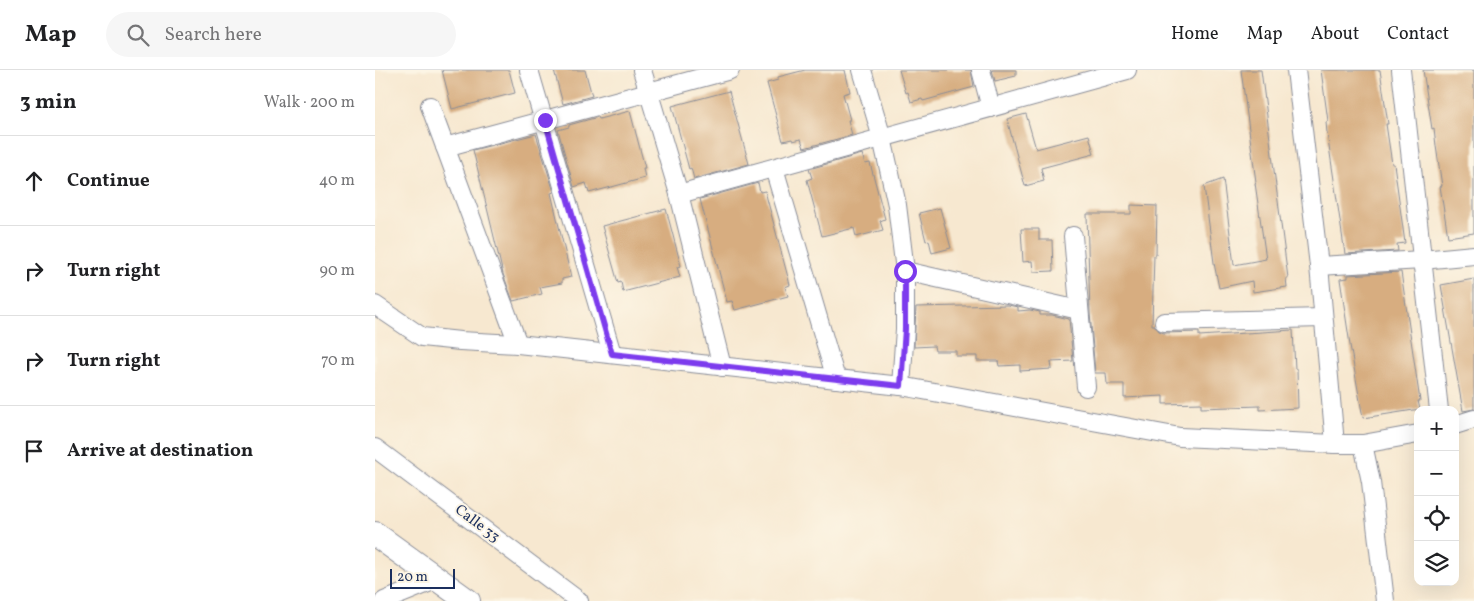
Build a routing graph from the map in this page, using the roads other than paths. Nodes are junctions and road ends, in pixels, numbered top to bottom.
1 (529, 70) edge
2 (642, 70) edge
3 (730, 70) edge
4 (862, 70) edge
5 (981, 70) edge
6 (1127, 70) edge
7 (1296, 70) edge
8 (1401, 70) edge
9 (1091, 75) edge
10 (649, 92) junction
11 (430, 106) dead end
12 (991, 108) junction
13 (545, 120) junction
14 (881, 138) junction
15 (445, 147) junction
16 (774, 168) junction
17 (679, 194) junction
18 (1073, 236) dead end
19 (1474, 255) edge
20 (1422, 260) junction
21 (1319, 266) junction
22 (905, 271) junction
23 (375, 305) edge
24 (1079, 310) junction
25 (1323, 318) junction
26 (1164, 322) dead end
27 (518, 344) junction
28 (612, 354) junction
29 (722, 366) junction
30 (836, 379) junction
31 (901, 386) junction
32 (1086, 387) dead end
33 (1439, 406) edge
34 (1474, 419) edge
35 (1459, 424) edge
36 (1414, 435) edge
37 (1335, 444) junction
38 (1363, 444) junction
39 (375, 448) edge
40 (375, 534) edge
41 (437, 579) junction
42 (384, 601) edge
43 (468, 601) edge
44 (579, 601) edge
45 (1385, 601) edge

1 - 13 street
2 - 10 street
3 - 10 street
4 - 14 street
5 - 12 street
6 - 9 street
7 - 21 street
8 - 20 street
9 - 12 street
10 - 13 street
10 - 17 street
11 - 15 street
12 - 14 street
13 - 15 street
13 - 28 street
14 - 16 street
14 - 22 street
15 - 27 street
16 - 17 street
16 - 30 street
17 - 29 street
18 - 24 street
19 - 20 street
20 - 21 street
20 - 33 street
21 - 25 street
22 - 24 street
22 - 31 street
23 - 27 street
24 - 32 street
25 - 26 street
25 - 37 street
27 - 28 street
28 - 29 street
29 - 30 street
30 - 31 street
31 - 37 street
34 - 35 street
36 - 38 street
37 - 38 street
38 - 45 street
39 - 44 street, Calle 33
40 - 41 main road
41 - 42 street
41 - 43 main road

